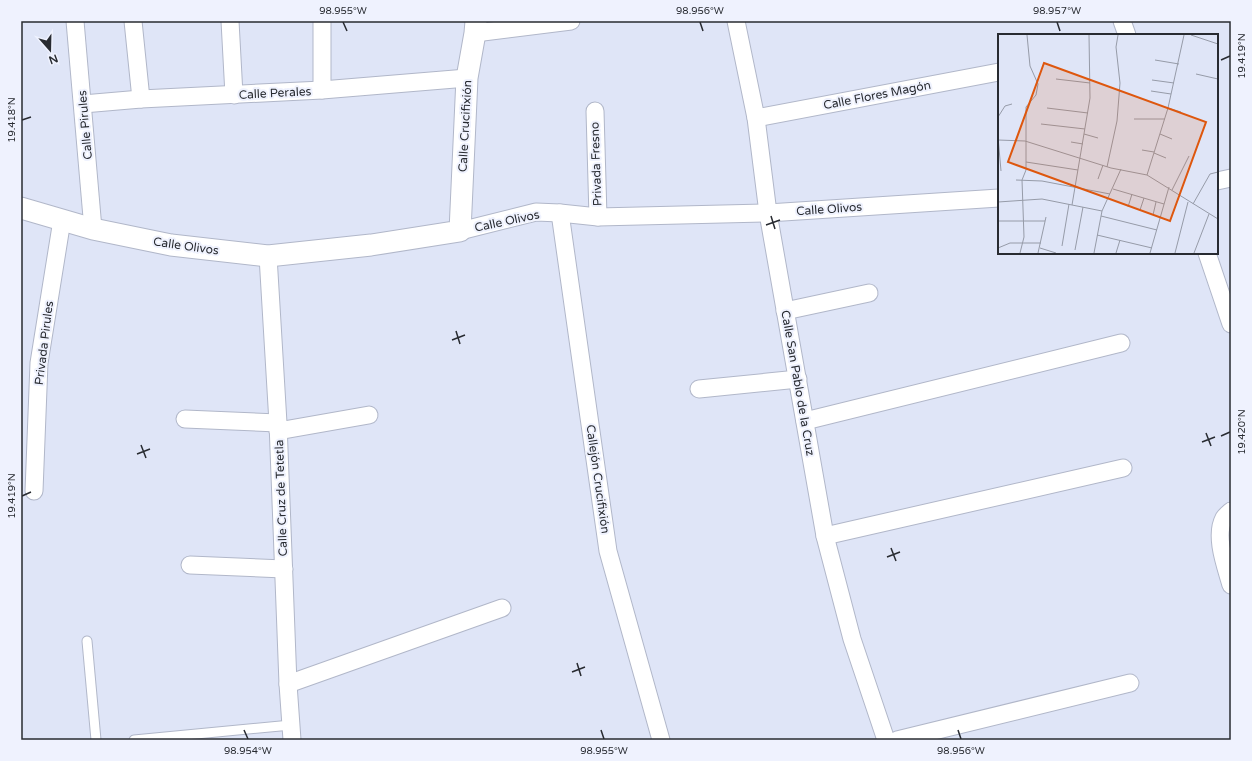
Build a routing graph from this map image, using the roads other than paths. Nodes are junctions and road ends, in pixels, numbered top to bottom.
1 (75, 21) edge
2 (133, 21) edge
3 (230, 21) edge
4 (322, 21) edge
5 (571, 21) edge
6 (736, 21) edge
7 (1122, 21) edge
8 (476, 27) edge
9 (1127, 34) edge
10 (998, 72) edge
11 (467, 78) junction
12 (322, 90) junction
13 (234, 94) junction
14 (141, 99) junction
15 (83, 104) junction
16 (595, 111) dead end
17 (756, 118) junction
18 (1231, 178) edge
19 (1218, 180) edge
20 (998, 198) edge
21 (21, 208) edge
22 (560, 213) junction
23 (768, 213) junction
24 (598, 217) junction
25 (62, 220) junction
26 (93, 229) junction
27 (460, 231) junction
28 (1207, 254) edge
29 (268, 256) junction
30 (869, 293) dead end
31 (785, 311) junction
32 (1231, 324) edge
33 (1121, 343) dead end
34 (798, 379) junction
35 (699, 390) dead end
36 (369, 415) dead end
37 (185, 419) dead end
38 (805, 421) junction
39 (278, 427) junction
40 (1123, 468) dead end
41 (34, 491) dead end
42 (1231, 511) edge
43 (825, 536) junction
44 (190, 565) dead end
45 (284, 569) junction
46 (1231, 585) edge
47 (502, 608) dead end
48 (87, 641) dead end
49 (1130, 683) dead end
50 (288, 684) junction
51 (292, 732) edge
52 (96, 740) edge
53 (134, 740) edge
54 (661, 740) edge
55 (886, 740) edge
56 (897, 740) edge

1 - 15 street, Calle Pirules
2 - 14 street
3 - 13 street
4 - 12 street
5 - 8 street
6 - 17 street, Calle San Pablo de la Cruz
7 - 9 street
8 - 11 street, Calle Crucifixión
10 - 17 street, Calle Flores Magón
11 - 12 street, Calle Perales
11 - 27 street, Calle Crucifixión
12 - 13 street, Calle Perales
13 - 14 street, Calle Perales
14 - 15 street, Calle Perales
15 - 26 street, Calle Pirules
16 - 24 street, Privada Fresno
17 - 23 street, Calle San Pablo de la Cruz
18 - 19 street
20 - 23 street, Calle Olivos
21 - 25 street, Calle Olivos
22 - 24 street, Calle Olivos
22 - 27 street, Calle Olivos
22 - 54 street, Callejón Crucifixión
23 - 24 street, Calle Olivos
23 - 31 street, Calle San Pablo de la Cruz
25 - 26 street, Calle Olivos
25 - 41 street, Privada Pirules
26 - 29 street, Calle Olivos
27 - 29 street, Calle Olivos
28 - 32 street
29 - 39 street, Calle Cruz de Tetetla
30 - 31 street
31 - 34 street, Calle San Pablo de la Cruz
33 - 38 street
34 - 35 street
34 - 38 street, Calle San Pablo de la Cruz
36 - 39 street
37 - 39 street
38 - 43 street, Calle San Pablo de la Cruz
39 - 45 street, Calle Cruz de Tetetla
40 - 43 street
42 - 46 street
43 - 55 street, Calle San Pablo de la Cruz
44 - 45 street
45 - 50 street, Calle Cruz de Tetetla
47 - 50 street
48 - 52 lane
49 - 56 street
50 - 51 street, Calle Cruz de Tetetla
51 - 53 lane

